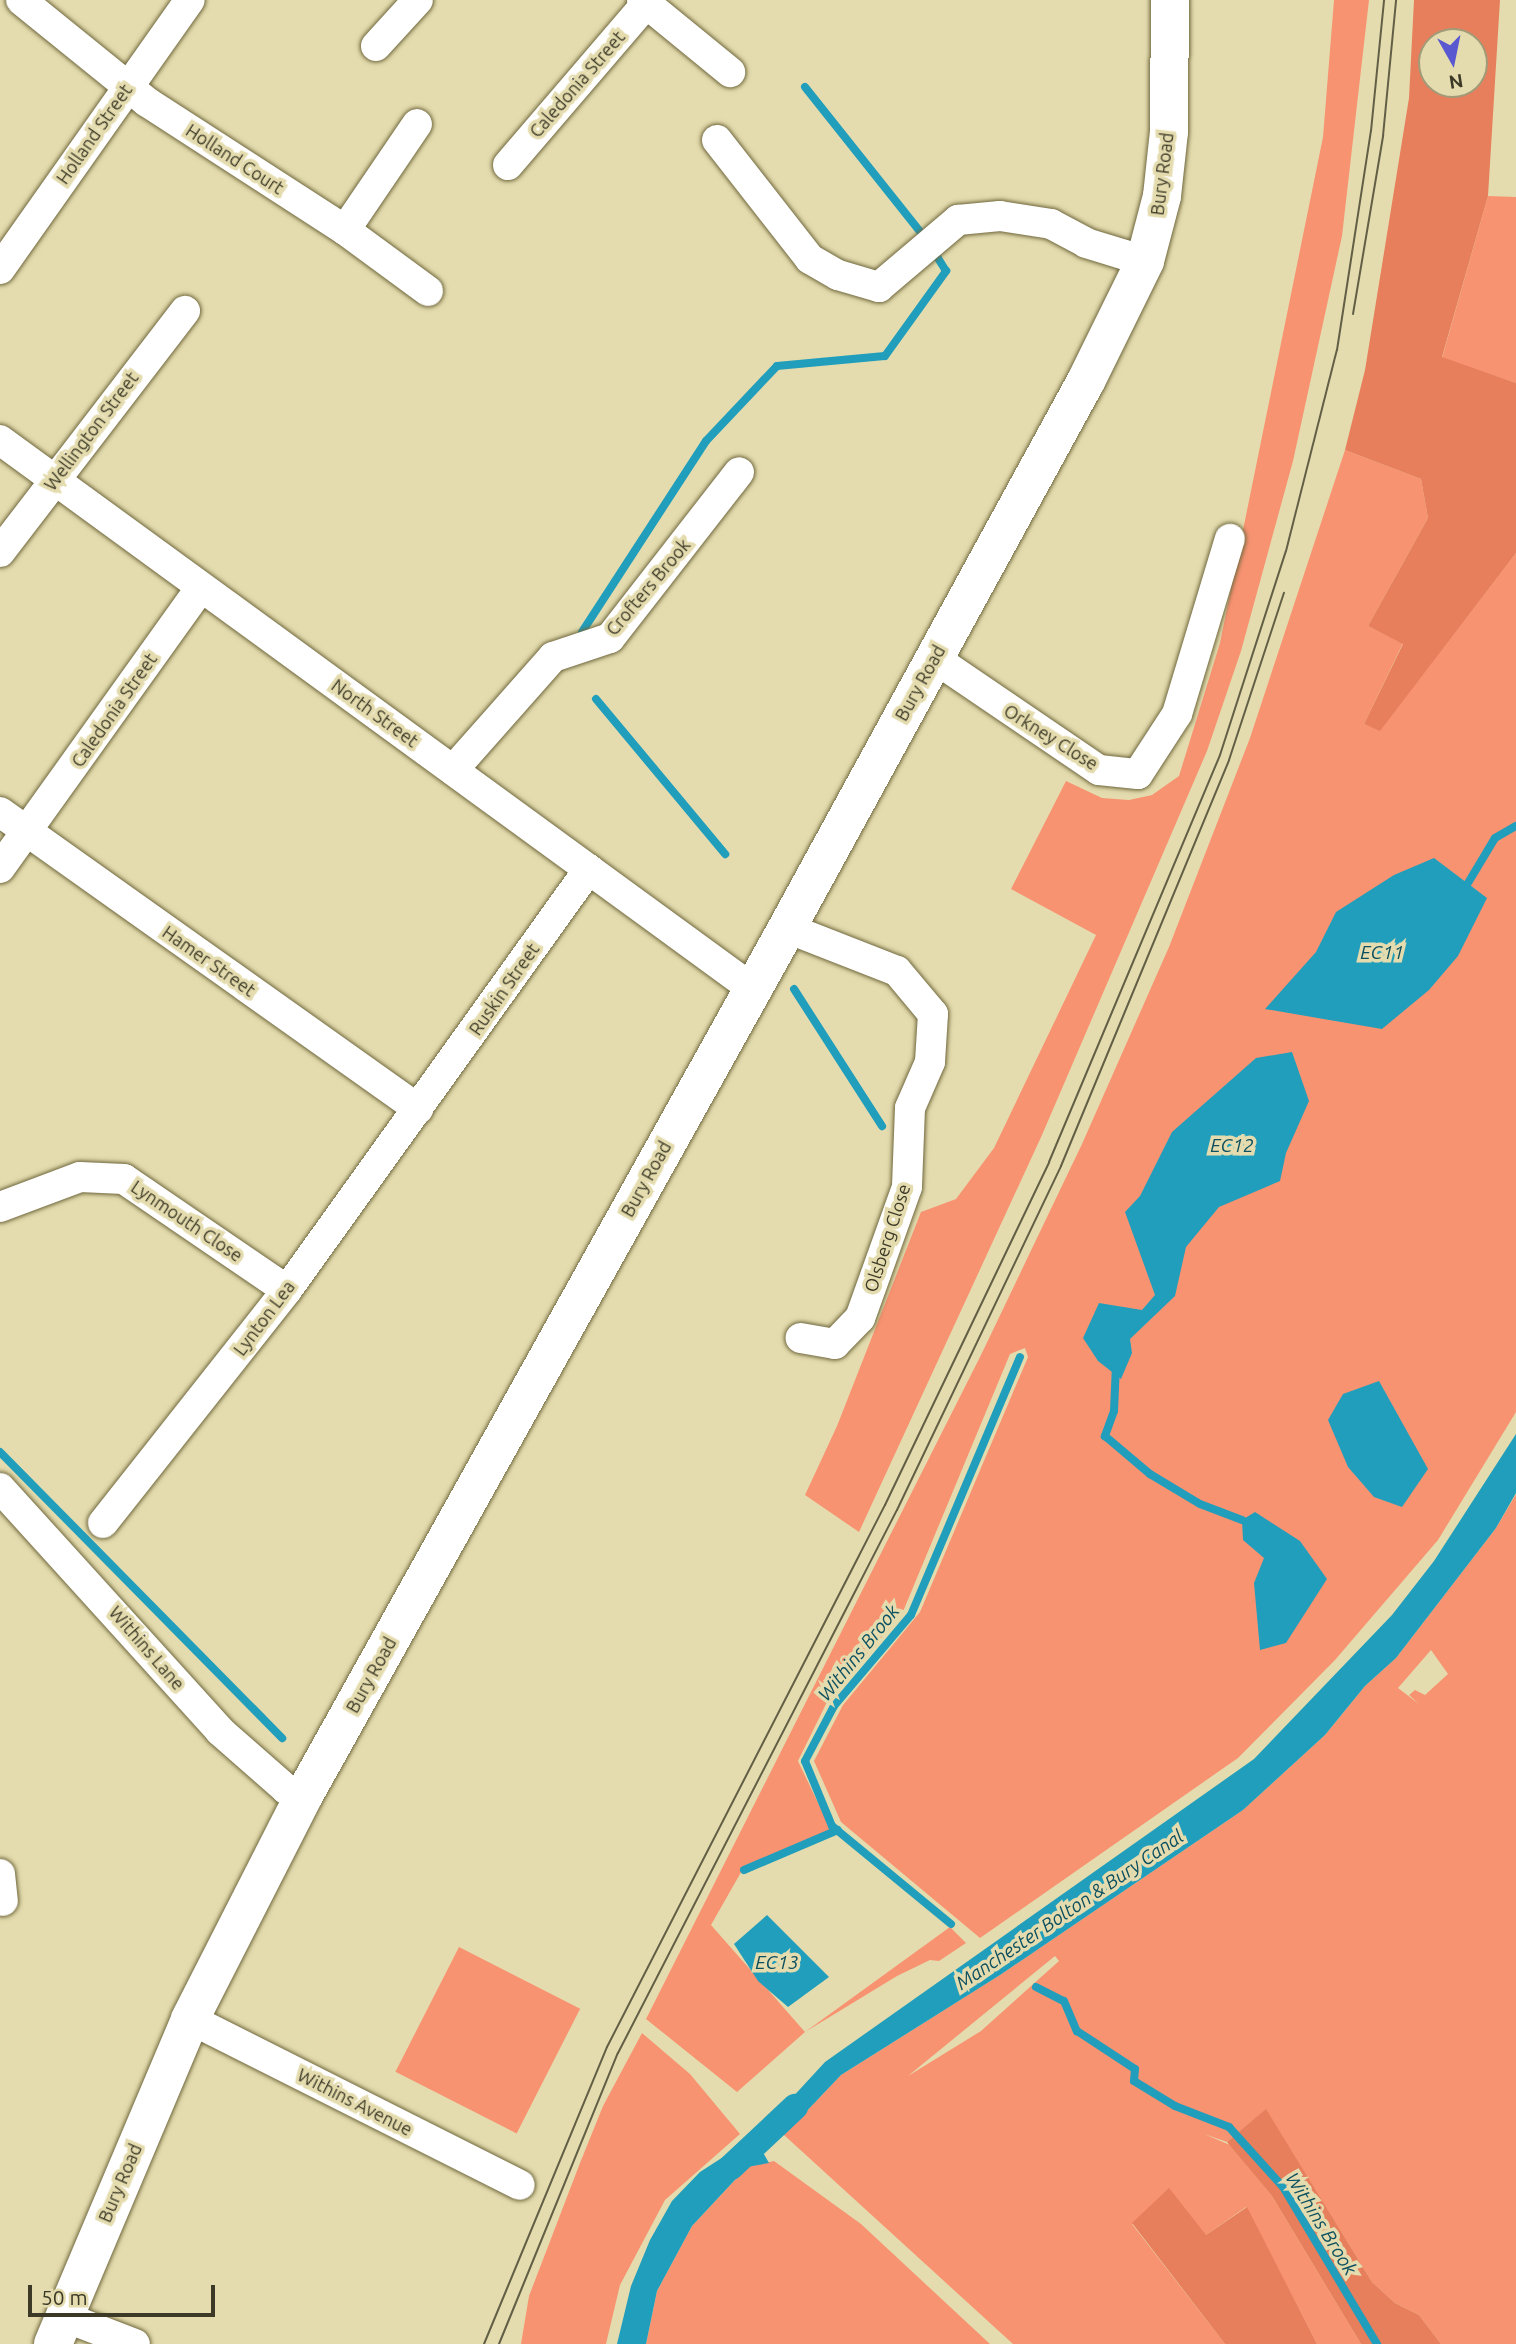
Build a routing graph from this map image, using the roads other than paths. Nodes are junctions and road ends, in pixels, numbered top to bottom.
1 (21, 0) edge
2 (190, 0) edge
3 (418, 0) edge
4 (1170, 0) edge
5 (644, 2) edge
6 (376, 46) dead end
7 (730, 72) dead end
8 (128, 84) junction
9 (417, 124) dead end
10 (717, 140) dead end
11 (508, 165) dead end
12 (345, 230) junction
13 (1145, 261) junction
14 (0, 269) edge
15 (428, 291) dead end
16 (185, 311) dead end
17 (0, 440) edge
18 (739, 472) dead end
19 (55, 480) junction
20 (1230, 539) dead end
21 (0, 552) edge
22 (201, 587) junction
23 (933, 658) junction
24 (453, 770) junction
25 (0, 812) edge
26 (27, 833) junction
27 (0, 868) edge
28 (589, 869) junction
29 (787, 928) junction
30 (750, 987) junction
31 (418, 1109) junction
32 (0, 1207) edge
33 (287, 1290) junction
34 (801, 1338) dead end
35 (0, 1488) edge
36 (103, 1523) dead end
37 (303, 1797) junction
38 (190, 2020) junction
39 (520, 2185) dead end
40 (57, 2330) edge
41 (135, 2344) edge

1 - 8 street, Holland Court
2 - 8 street, Holland Street
3 - 6 street
4 - 13 street, Bury Road
5 - 7 street
5 - 11 street, Caledonia Street
8 - 12 street, Holland Court
8 - 14 street, Holland Street
9 - 12 street
10 - 13 street
12 - 15 street, Holland Court
13 - 23 street, Bury Road
16 - 19 street, Wellington Street
17 - 19 street, North Street
18 - 24 street, Crofters Brook
19 - 21 street, Wellington Street
19 - 22 street, North Street
20 - 23 street, Orkney Close
22 - 24 street, North Street
22 - 26 street, Caledonia Street
23 - 29 street, Bury Road
24 - 28 street, North Street
25 - 26 street, Hamer Street
26 - 27 street, Caledonia Street
26 - 31 street, Hamer Street
28 - 30 street, North Street
28 - 31 street, Ruskin Street
29 - 30 street, Bury Road
29 - 34 street, Olsberg Close
30 - 37 street, Bury Road
31 - 33 street, Lynton Lea
32 - 33 street, Lynmouth Close
33 - 36 street, Lynton Lea
35 - 37 street, Withins Lane
37 - 38 street, Bury Road
38 - 39 street, Withins Avenue
38 - 40 street, Bury Road
40 - 41 street

